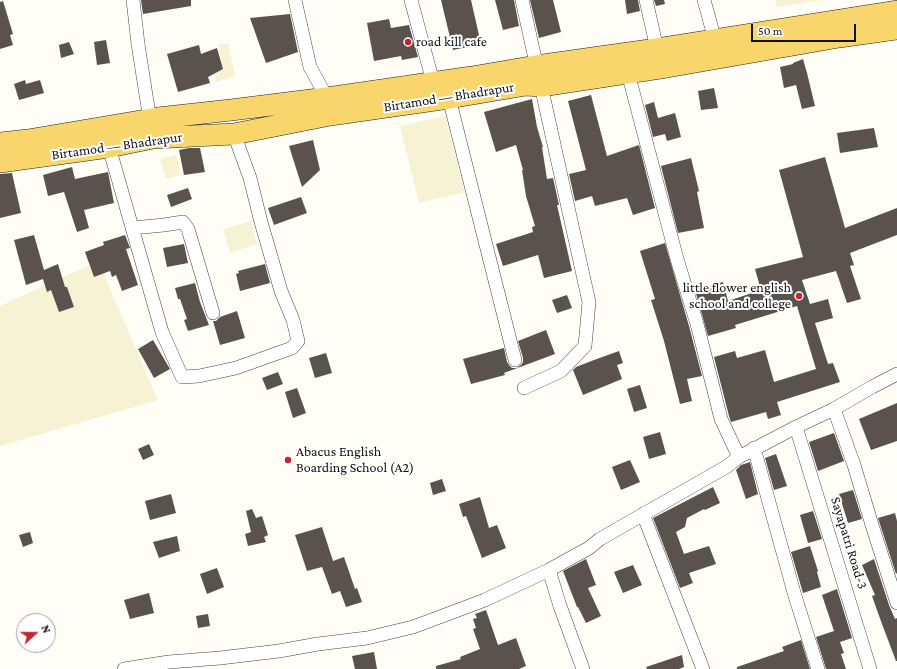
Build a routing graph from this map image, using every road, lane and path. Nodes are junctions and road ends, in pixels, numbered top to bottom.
1 (133, 0) edge
2 (295, 0) edge
3 (411, 0) edge
4 (522, 0) edge
5 (646, 0) edge
6 (704, 0) edge
7 (897, 11) edge
8 (897, 29) edge
9 (716, 40) junction
10 (761, 42) junction
11 (657, 49) junction
12 (536, 66) junction
13 (628, 73) junction
14 (433, 82) junction
15 (541, 86) junction
16 (449, 98) junction
17 (328, 107) junction
18 (151, 129) junction
19 (234, 134) junction
20 (0, 143) edge
21 (109, 147) junction
22 (0, 162) edge
23 (132, 228) junction
24 (213, 313) dead end
25 (514, 360) dead end
26 (896, 376) edge
27 (524, 388) dead end
28 (834, 409) junction
29 (796, 426) junction
30 (754, 448) junction
31 (739, 457) junction
32 (643, 514) junction
33 (550, 570) junction
34 (897, 603) edge
35 (124, 669) edge
36 (583, 669) edge
37 (702, 669) edge
38 (818, 669) edge
39 (870, 669) edge

1 - 18 street
2 - 17 street
3 - 14 street
4 - 12 street
5 - 11 street
6 - 9 street
7 - 10 main road, Birtamod — Bhadrapur
8 - 10 main road, Birtamod — Bhadrapur
9 - 10 main road, Birtamod — Bhadrapur
9 - 11 main road, Birtamod — Bhadrapur
10 - 13 main road, Birtamod — Bhadrapur
11 - 12 main road, Birtamod — Bhadrapur
12 - 14 main road, Birtamod — Bhadrapur
12 - 15 street
13 - 15 main road, Birtamod — Bhadrapur
13 - 31 street
14 - 17 main road, Birtamod — Bhadrapur
15 - 16 main road, Birtamod — Bhadrapur
15 - 27 street
16 - 17 main road, Birtamod — Bhadrapur
16 - 25 street
17 - 18 main road, Birtamod — Bhadrapur
17 - 19 main road, Birtamod — Bhadrapur
18 - 19 main road, Birtamod — Bhadrapur
18 - 20 main road, Birtamod — Bhadrapur
18 - 21 main road, Birtamod — Bhadrapur
19 - 23 street
21 - 22 main road, Birtamod — Bhadrapur
21 - 23 street
23 - 24 street
26 - 28 street
28 - 29 street
28 - 34 street
29 - 30 street
29 - 39 street, Sayapatri Road-3
30 - 31 street
30 - 38 street
31 - 32 street
32 - 33 street
32 - 37 street
33 - 35 street
33 - 36 street

